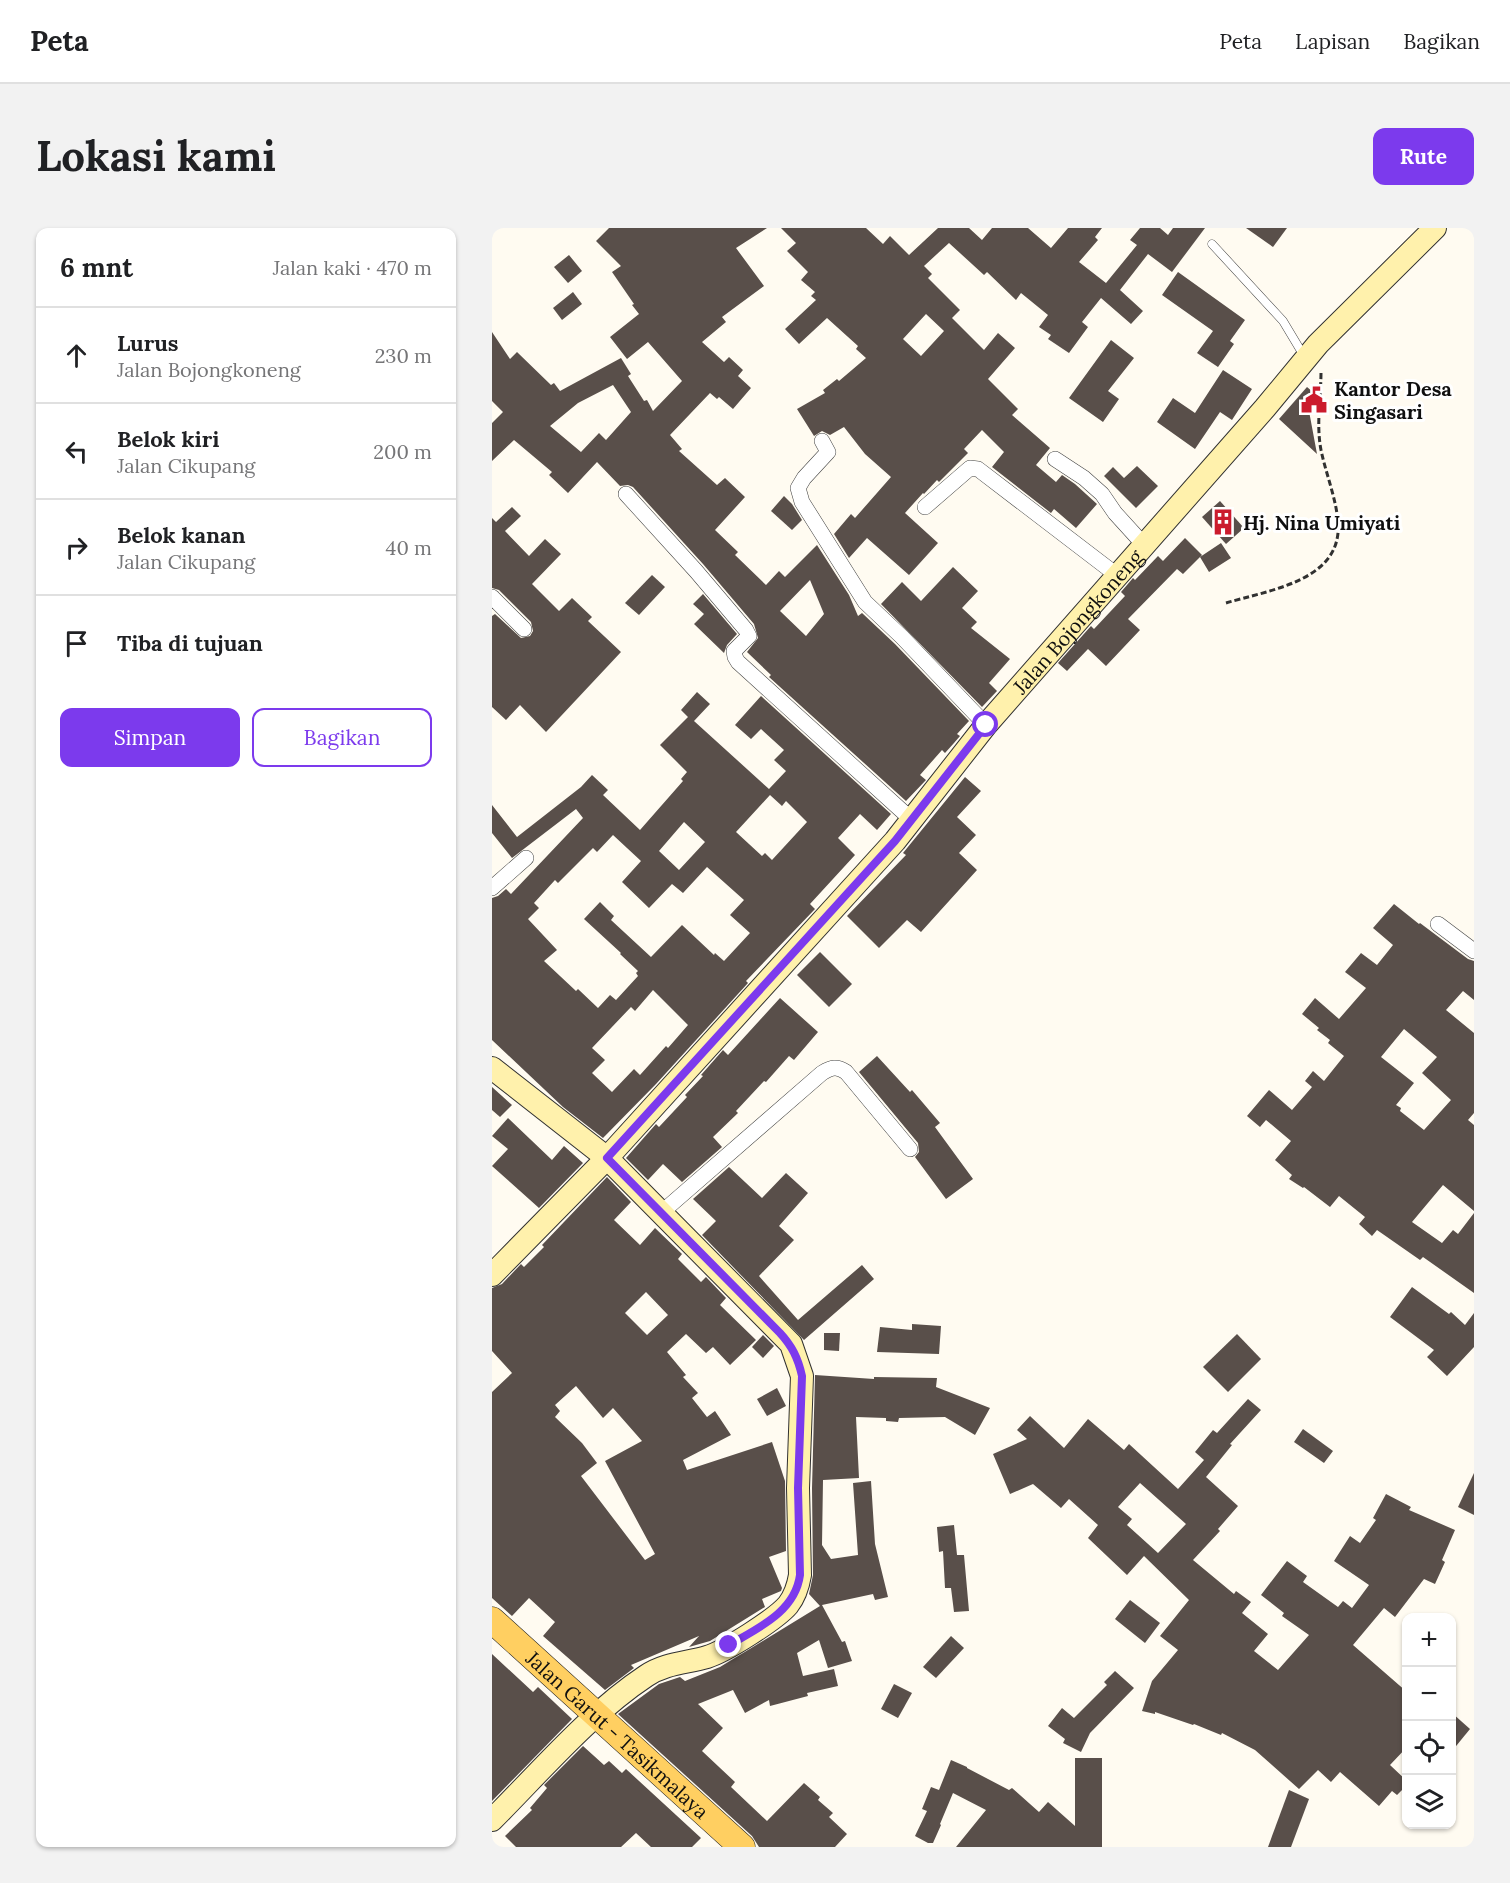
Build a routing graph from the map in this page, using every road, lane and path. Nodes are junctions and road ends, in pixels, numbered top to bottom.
1 (1435, 228) edge
2 (1212, 244) dead end
3 (1311, 350) junction
4 (822, 441) dead end
5 (1055, 459) dead end
6 (627, 494) dead end
7 (925, 507) dead end
8 (1145, 546) junction
9 (1118, 576) junction
10 (492, 597) edge
11 (1226, 603) dead end
12 (524, 629) dead end
13 (986, 725) junction
14 (912, 820) junction
15 (526, 858) dead end
16 (492, 888) edge
17 (1438, 924) dead end
18 (1474, 951) edge
19 (492, 1068) edge
20 (910, 1149) dead end
21 (607, 1158) junction
22 (662, 1213) junction
23 (492, 1275) edge
24 (492, 1620) edge
25 (597, 1715) junction
26 (492, 1820) edge
27 (742, 1847) edge

1 - 3 main road, Jalan Bojongkoneng
2 - 3 lane
3 - 8 main road, Jalan Bojongkoneng
3 - 11 path
4 - 13 street
5 - 8 street
6 - 14 street
7 - 9 street
8 - 9 main road, Jalan Bojongkoneng
9 - 13 main road, Jalan Bojongkoneng
10 - 12 street
13 - 14 main road, Jalan Bojongkoneng
14 - 21 main road, Jalan Bojongkoneng
15 - 16 street
17 - 18 street
19 - 21 main road
20 - 22 street
21 - 22 main road
21 - 23 main road, Jalan Bojongkoneng
22 - 25 main road
24 - 25 main road, Jalan Garut - Tasikmalaya
25 - 26 main road
25 - 27 main road, Jalan Garut - Tasikmalaya

